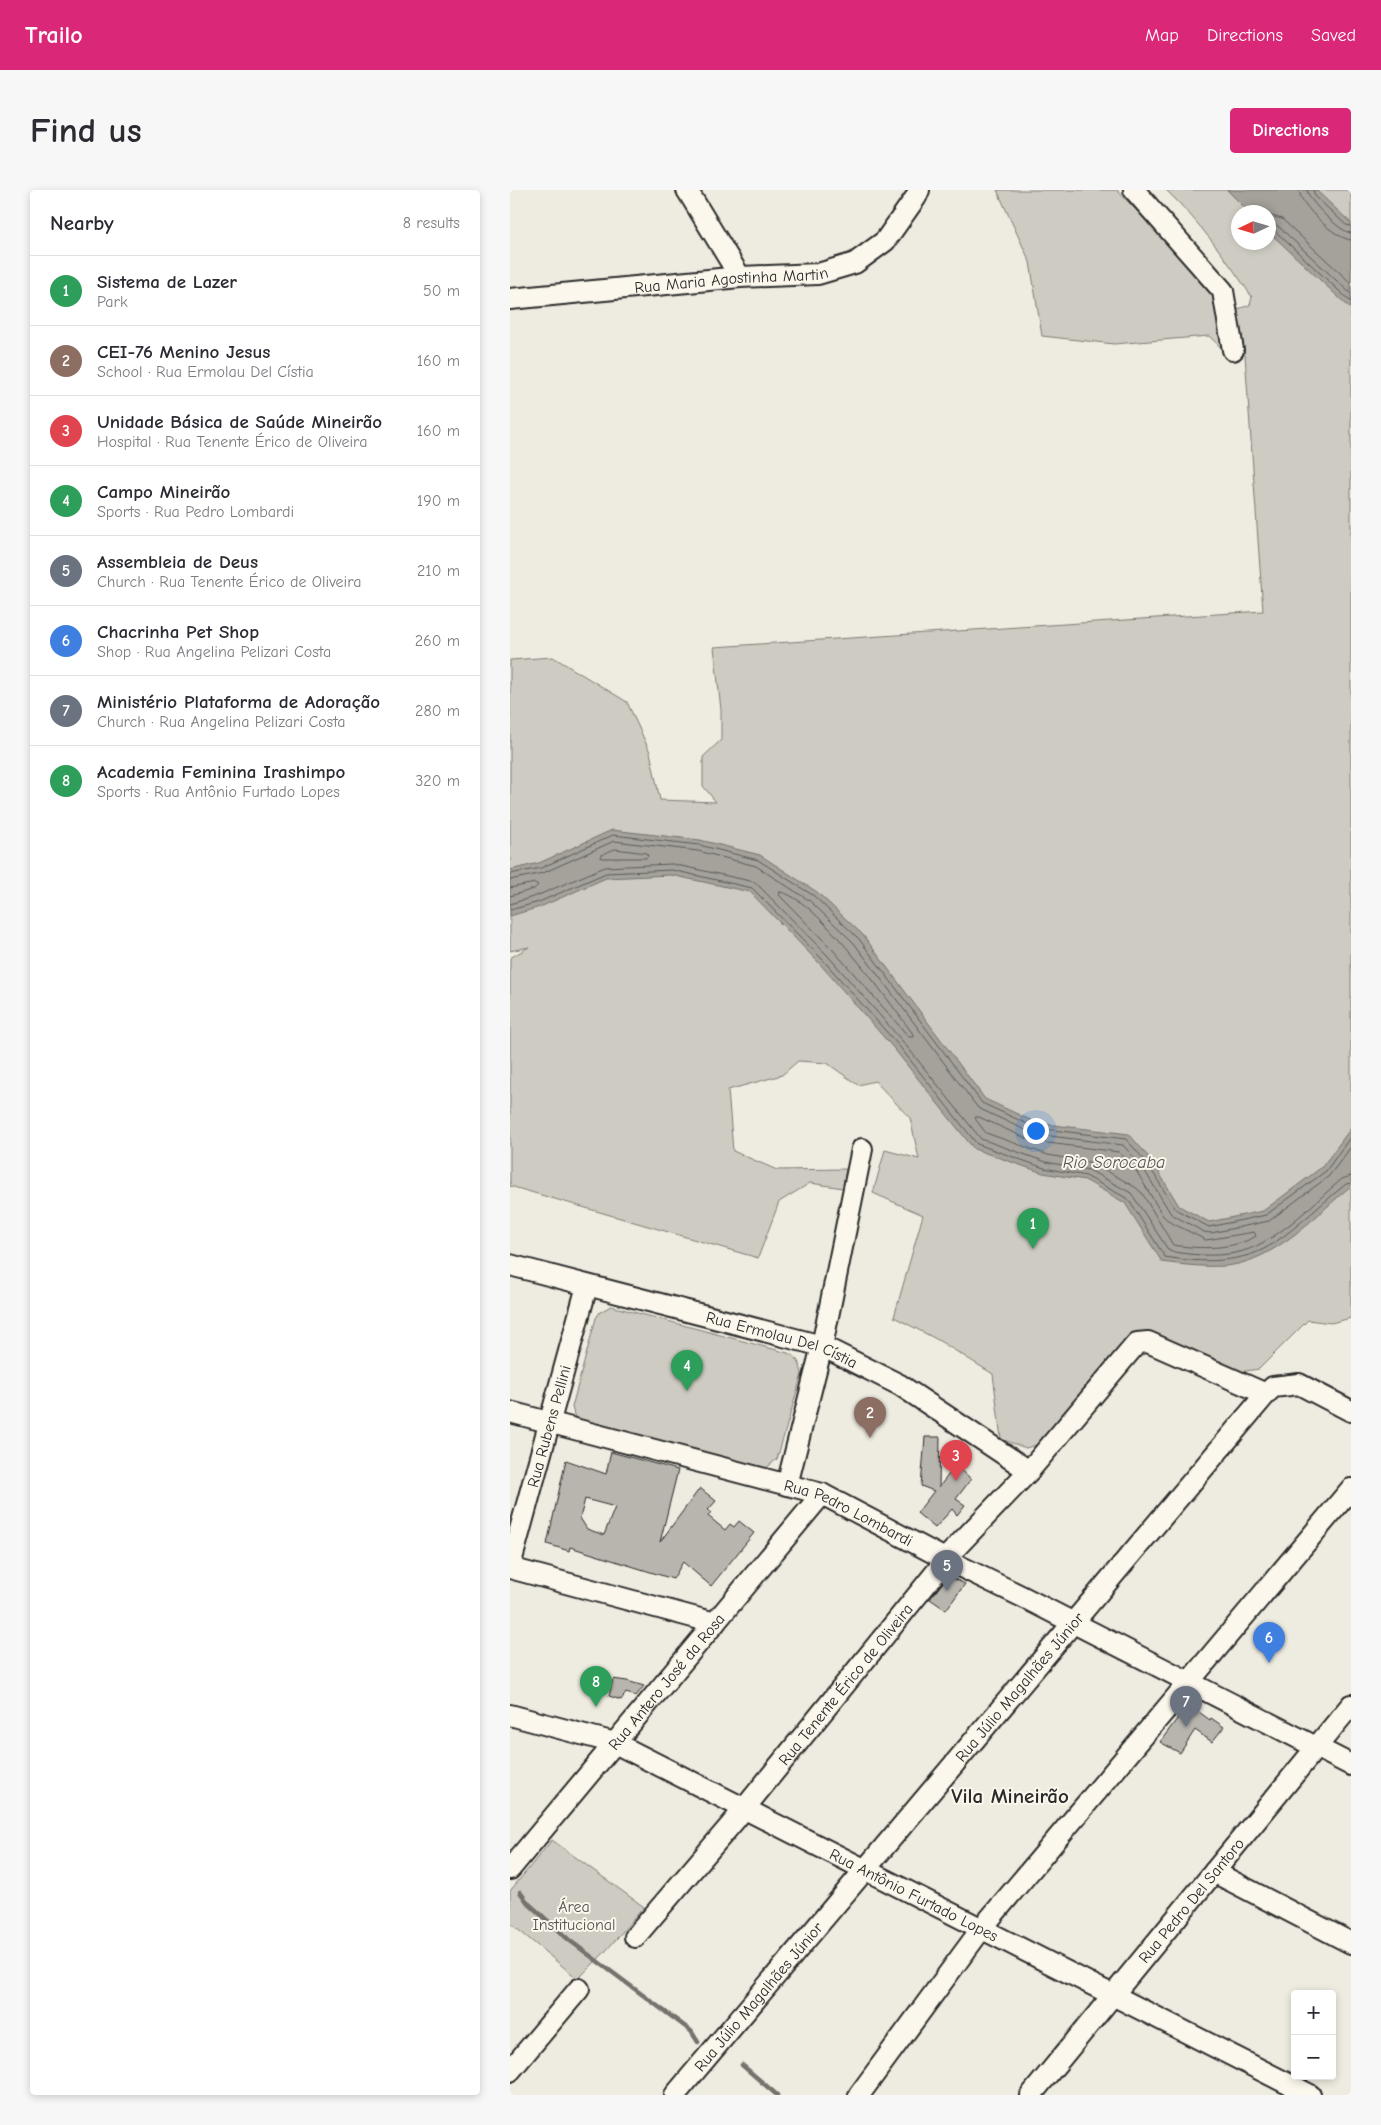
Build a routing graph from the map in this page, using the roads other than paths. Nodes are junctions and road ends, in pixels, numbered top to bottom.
1 (687, 190) edge
2 (919, 190) edge
3 (1134, 190) edge
4 (740, 277) junction
5 (510, 299) edge
6 (1233, 350) dead end
7 (862, 1149) dead end
8 (510, 1265) edge
9 (587, 1286) junction
10 (822, 1346) junction
11 (1266, 1394) junction
12 (1351, 1411) edge
13 (510, 1412) edge
14 (550, 1422) junction
15 (1029, 1471) junction
16 (786, 1485) junction
17 (1351, 1489) edge
18 (822, 1494) junction
19 (945, 1559) junction
20 (510, 1567) edge
21 (715, 1623) junction
22 (1074, 1623) junction
23 (1189, 1682) junction
24 (1351, 1704) edge
25 (510, 1715) edge
26 (615, 1743) junction
27 (1316, 1747) junction
28 (1351, 1765) edge
29 (743, 1808) junction
30 (510, 1870) edge
31 (864, 1870) junction
32 (1214, 1872) junction
33 (982, 1928) junction
34 (635, 1937) dead end
35 (1351, 1943) edge
36 (579, 1989) dead end
37 (1113, 1995) junction
38 (510, 2071) edge
39 (675, 2095) edge
40 (859, 2095) edge
41 (1031, 2095) edge
42 (1310, 2095) edge

1 - 4 street
2 - 4 street, Rua Maria Agostinha Martin
3 - 6 street
4 - 5 street, Rua Maria Agostinha Martin
7 - 10 street
8 - 9 street, Rua Ermolau Del Cístia
9 - 10 street, Rua Ermolau Del Cístia
9 - 14 street, Rua Rubens Pellini
10 - 15 street, Rua Ermolau Del Cístia
10 - 16 street
11 - 12 street
11 - 15 street, Rua Tenente Érico de Oliveira
11 - 22 street, Rua Júlio Magalhães Júnior
13 - 14 street, Rua Pedro Lombardi
14 - 16 street, Rua Pedro Lombardi
14 - 20 street, Rua Rubens Pellini
15 - 19 street, Rua Tenente Érico de Oliveira
16 - 18 street, Rua Pedro Lombardi
17 - 23 street
18 - 19 street, Rua Pedro Lombardi
18 - 21 street, Rua Antero José da Rosa
19 - 22 street, Rua Pedro Lombardi
19 - 29 street, Rua Tenente Érico de Oliveira
20 - 21 street
21 - 26 street, Rua Antero José da Rosa
22 - 23 street, Rua Pedro Lombardi
22 - 31 street, Rua Júlio Magalhães Júnior
23 - 27 street, Rua Pedro Lombardi
23 - 33 street
24 - 27 street, Rua Pedro Del Santoro
25 - 26 street, Rua Antônio Furtado Lopes
26 - 29 street, Rua Antônio Furtado Lopes
26 - 30 street, Rua Antero José da Rosa
27 - 28 street, Rua Pedro Lombardi
27 - 32 street, Rua Pedro Del Santoro
29 - 31 street, Rua Antônio Furtado Lopes
29 - 34 street, Rua Tenente Érico de Oliveira
31 - 33 street, Rua Antônio Furtado Lopes
31 - 39 street, Rua Júlio Magalhães Júnior
32 - 35 street
32 - 37 street, Rua Pedro Del Santoro
33 - 37 street, Rua Antônio Furtado Lopes
33 - 40 street
36 - 38 street
37 - 41 street, Rua Pedro Del Santoro
37 - 42 street, Rua Antônio Furtado Lopes

